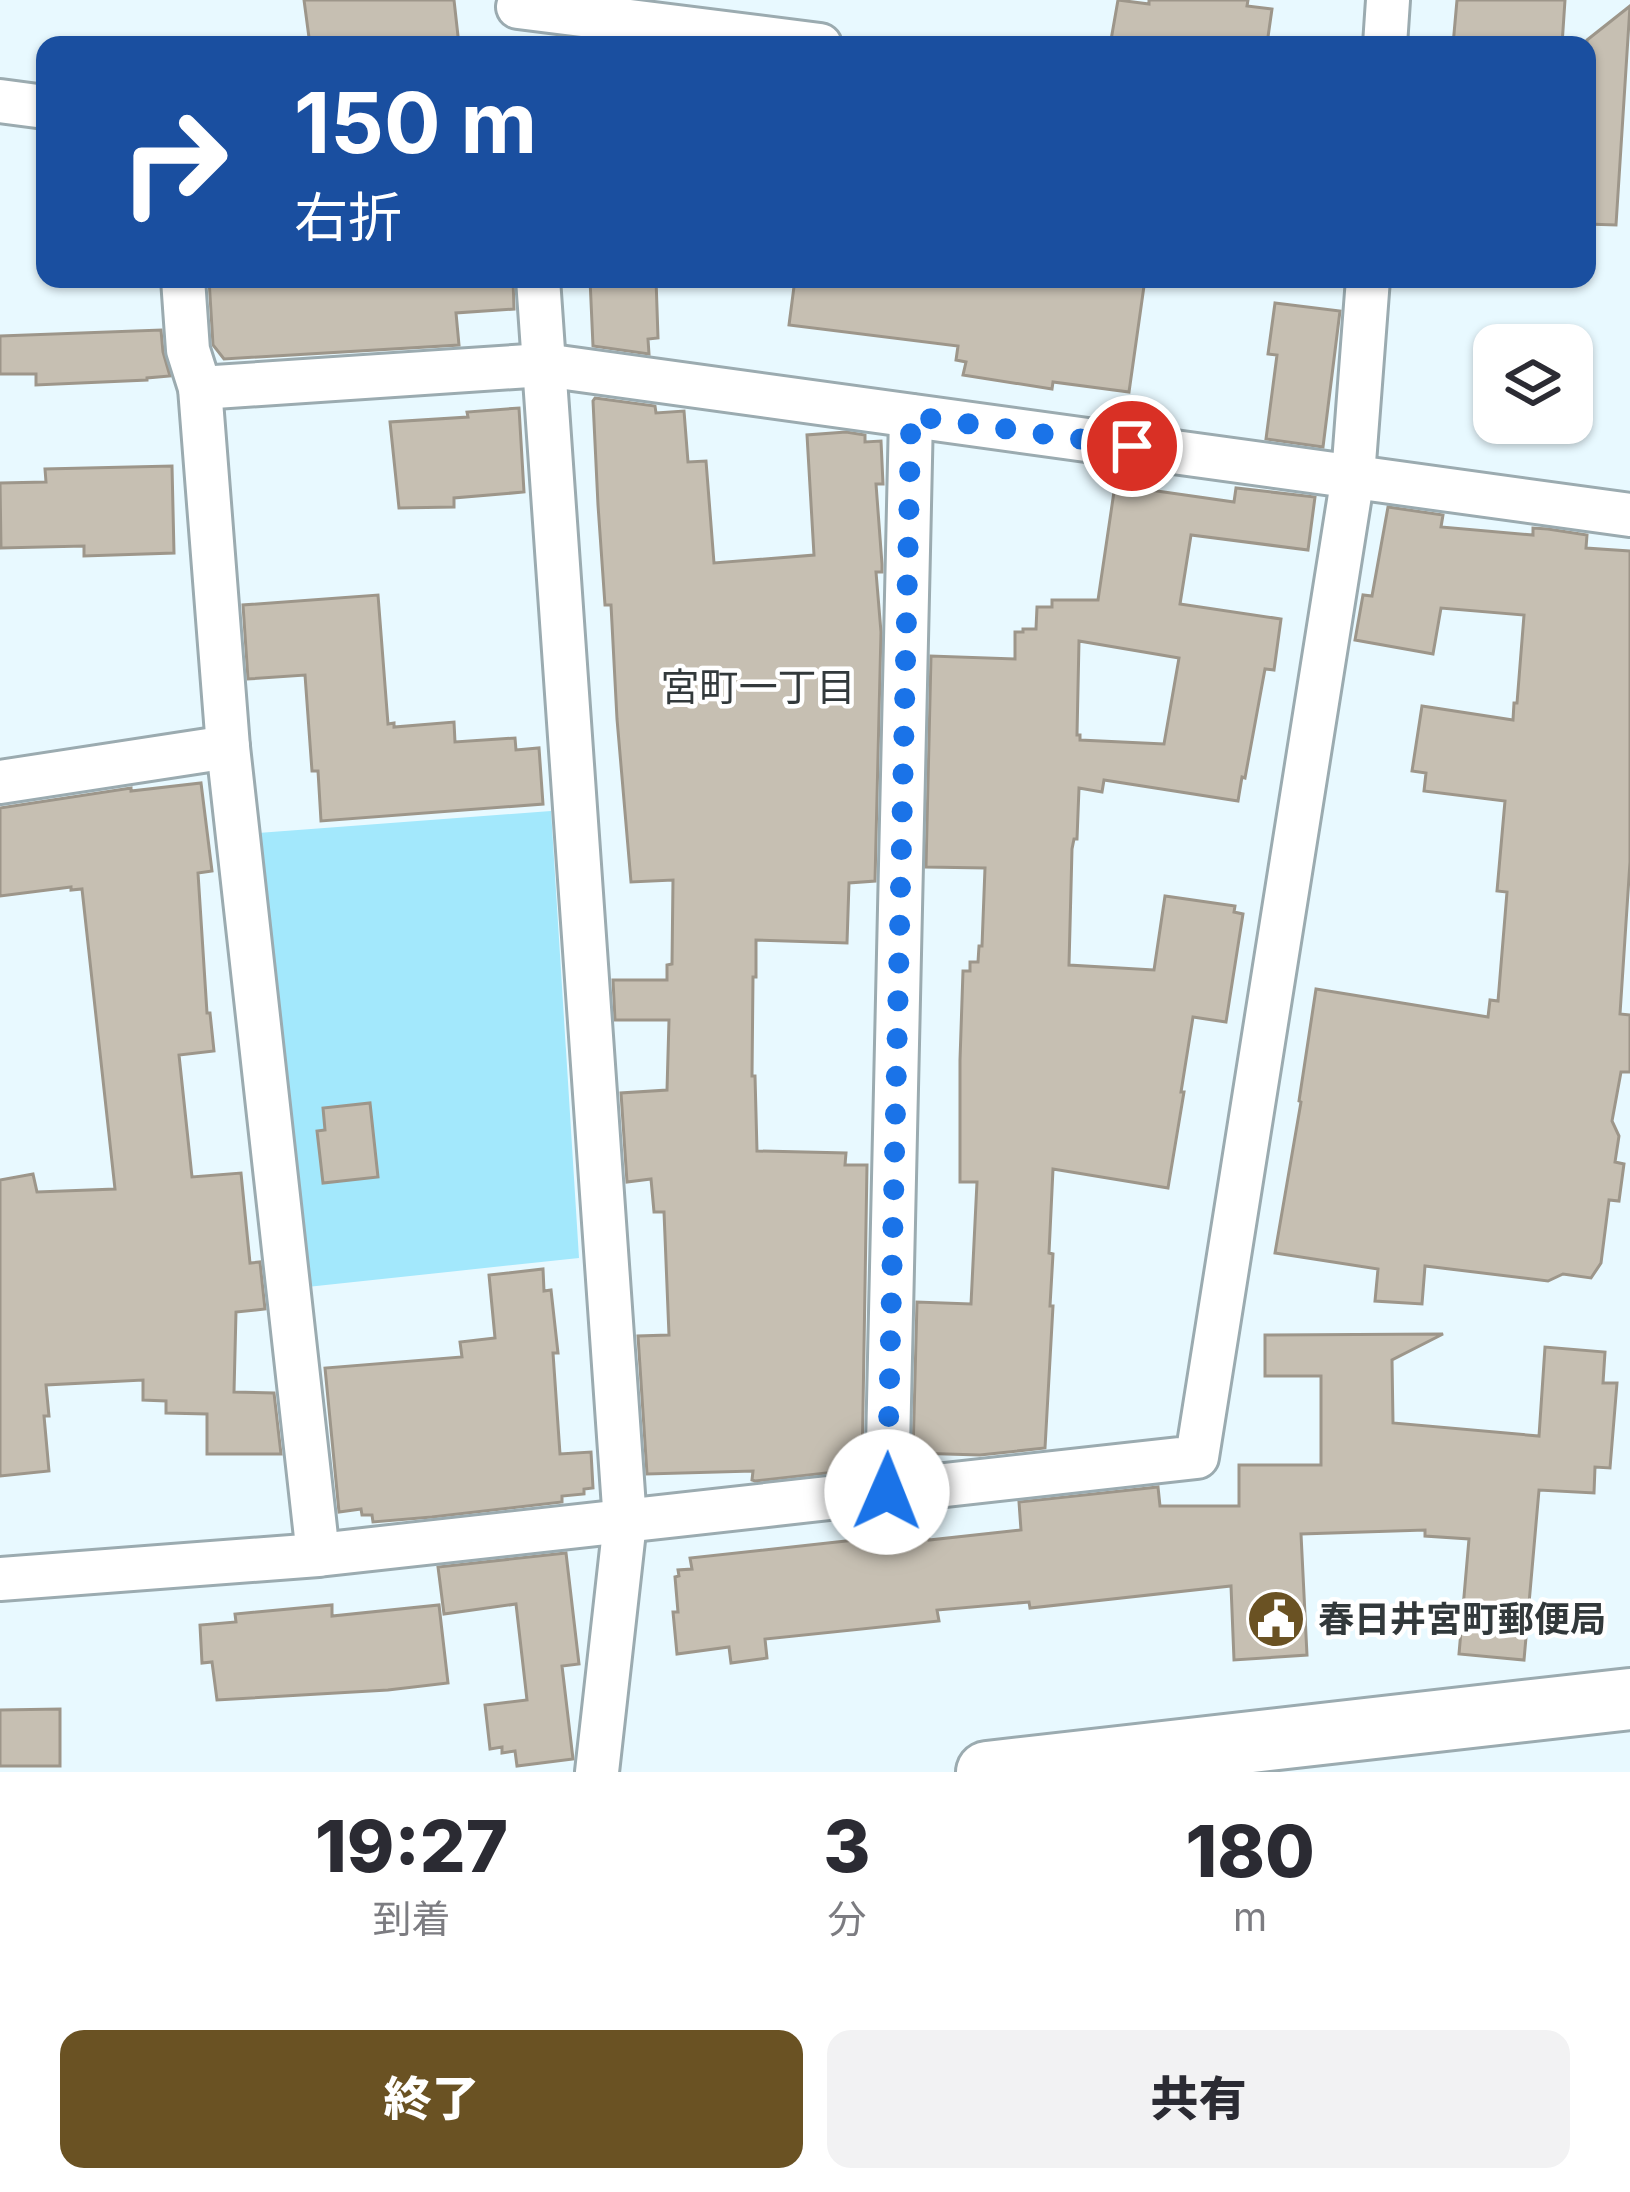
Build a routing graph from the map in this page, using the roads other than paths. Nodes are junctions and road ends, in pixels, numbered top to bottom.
1 (1388, 0) edge
2 (519, 17) edge
3 (723, 36) edge
4 (1386, 36) edge
5 (0, 100) edge
6 (36, 106) edge
7 (184, 288) edge
8 (539, 288) edge
9 (1367, 288) edge
10 (544, 365) junction
11 (200, 388) junction
12 (911, 416) junction
13 (1353, 476) junction
14 (1630, 515) edge
15 (228, 747) junction
16 (0, 782) edge
17 (887, 1492) junction
18 (625, 1522) junction
19 (318, 1556) junction
20 (0, 1579) edge
21 (1630, 1699) edge
22 (597, 1772) edge
23 (987, 1772) edge

1 - 4 street
2 - 3 street
5 - 6 street
7 - 11 street
8 - 10 street
9 - 13 street
10 - 11 street
10 - 12 street
10 - 18 street
11 - 15 street
12 - 13 street
12 - 17 street
13 - 14 street
13 - 17 street
15 - 16 street
15 - 19 street
17 - 18 street
18 - 19 street
18 - 22 street
19 - 20 street
21 - 23 street

